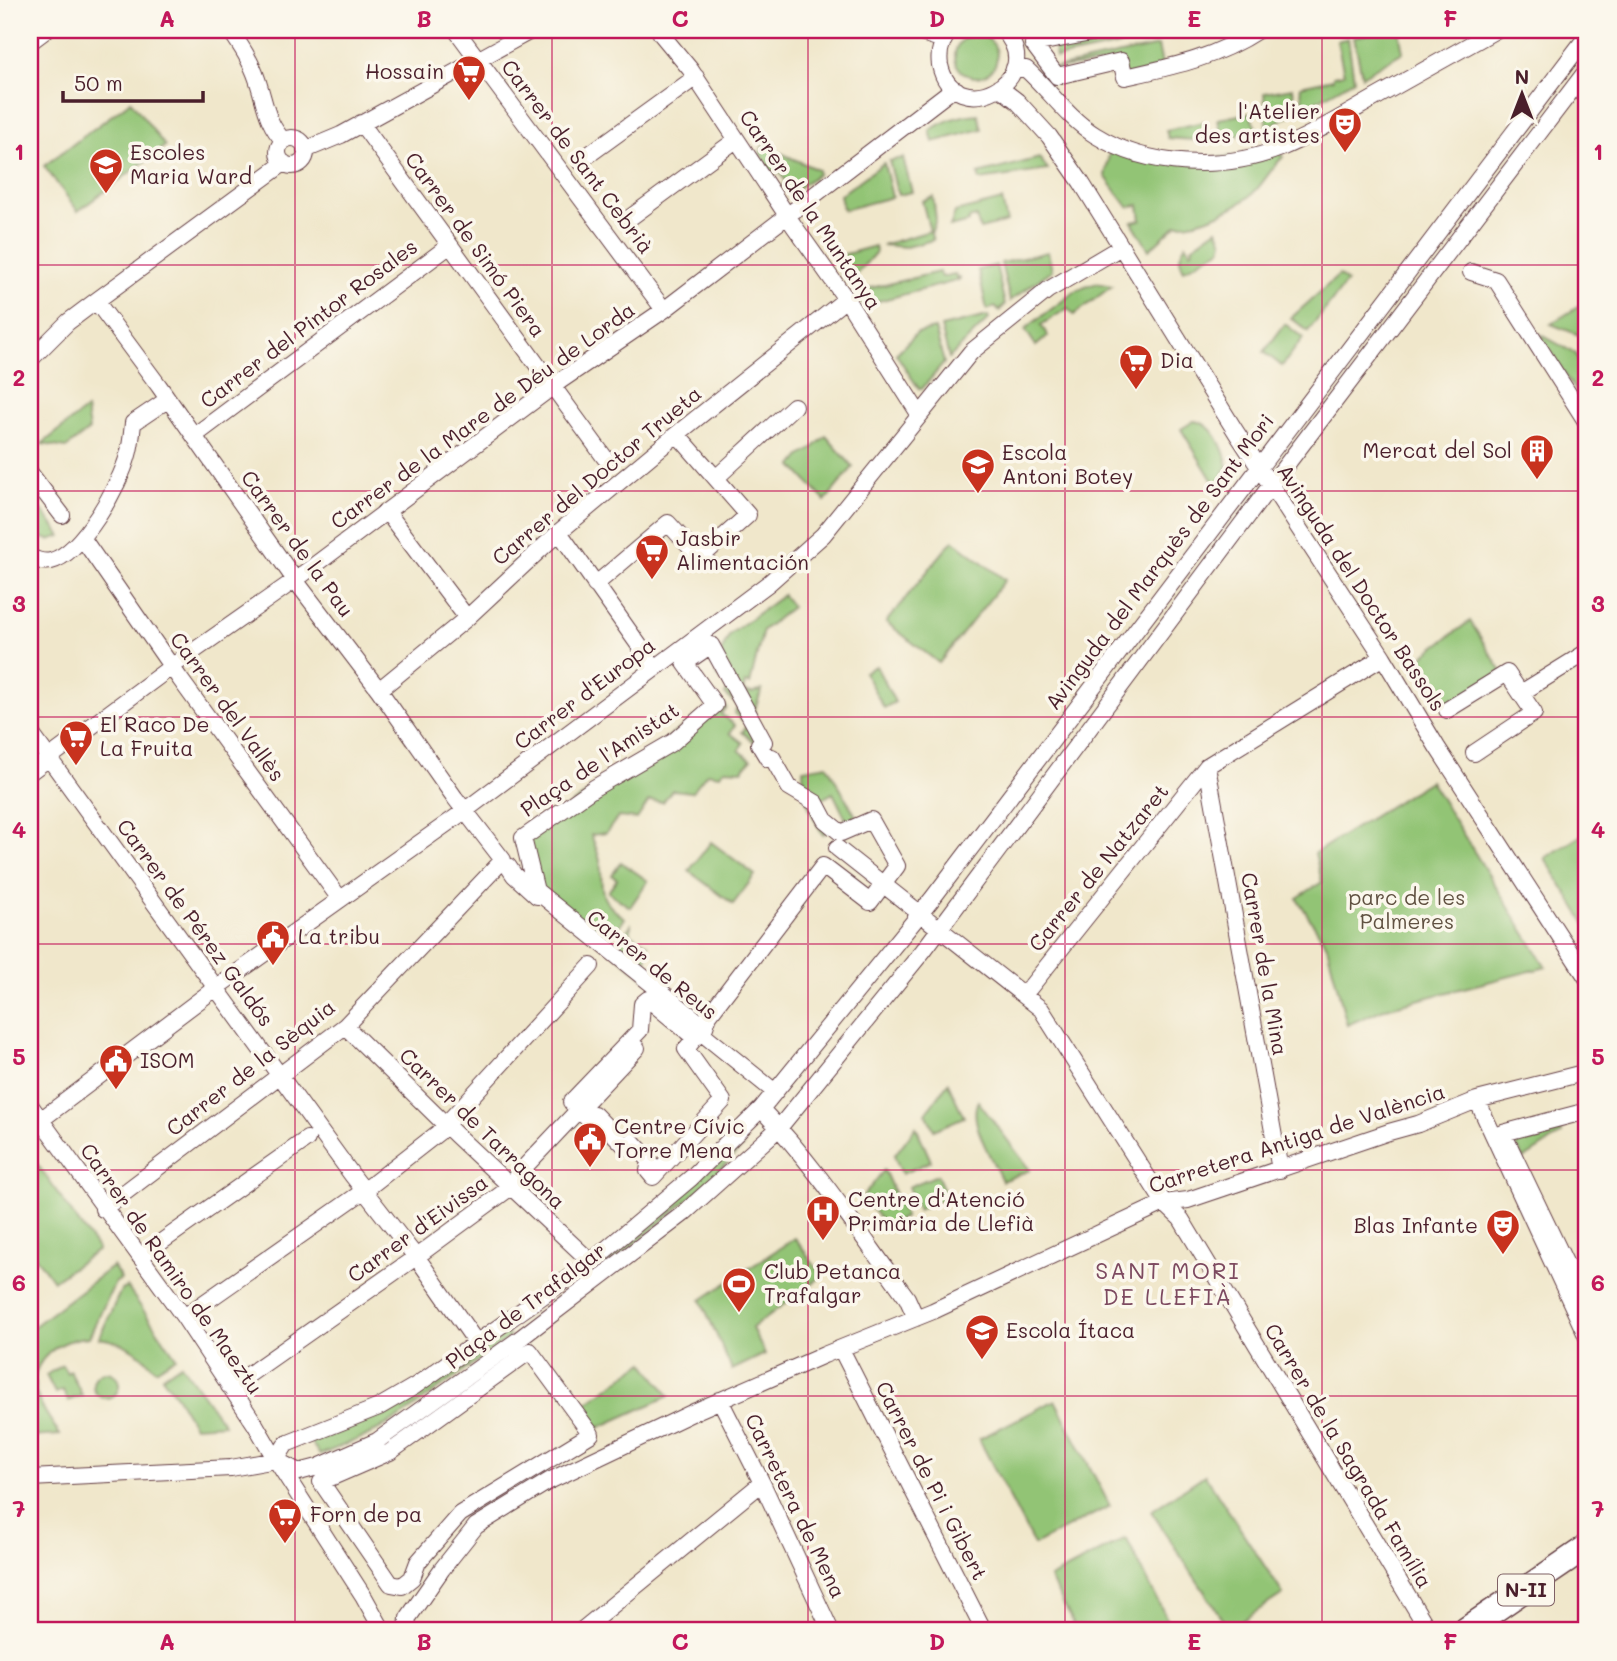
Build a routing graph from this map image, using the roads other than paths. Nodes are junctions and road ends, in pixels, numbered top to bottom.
1 (46, 30) edge
2 (230, 30) edge
3 (456, 30) edge
4 (532, 30) edge
5 (912, 30) edge
6 (1003, 30) edge
7 (1107, 30) edge
8 (1258, 30) edge
9 (1496, 30) edge
10 (661, 34) dead end
11 (948, 35) edge
12 (1587, 36) edge
13 (30, 43) edge
14 (478, 59) junction
15 (1014, 68) junction
16 (1587, 70) edge
17 (693, 73) junction
18 (1000, 88) junction
19 (957, 90) junction
20 (361, 123) junction
21 (736, 139) junction
22 (284, 141) junction
23 (305, 150) junction
24 (580, 161) dead end
25 (285, 163) junction
26 (787, 215) junction
27 (631, 216) dead end
28 (449, 246) junction
29 (1121, 247) junction
30 (1471, 271) dead end
31 (846, 299) junction
32 (96, 301) junction
33 (664, 310) junction
34 (30, 360) edge
35 (553, 387) junction
36 (167, 400) junction
37 (794, 406) dead end
38 (919, 414) junction
39 (1587, 423) edge
40 (677, 434) junction
41 (194, 436) junction
42 (605, 458) dead end
43 (1258, 466) junction
44 (30, 473) edge
45 (716, 478) junction
46 (1271, 485) junction
47 (387, 512) junction
48 (62, 515) dead end
49 (559, 532) junction
50 (79, 534) junction
51 (30, 557) edge
52 (295, 580) junction
53 (595, 584) junction
54 (467, 618) junction
55 (1587, 652) edge
56 (1383, 657) junction
57 (171, 667) junction
58 (655, 668) junction
59 (379, 690) junction
60 (1521, 693) junction
61 (1447, 710) dead end
62 (30, 732) edge
63 (1474, 753) dead end
64 (49, 758) junction
65 (1208, 766) junction
66 (30, 772) edge
67 (465, 811) junction
68 (837, 848) dead end
69 (505, 863) junction
70 (884, 884) junction
71 (340, 899) junction
72 (921, 913) junction
73 (940, 928) junction
74 (591, 966) dead end
75 (1587, 978) edge
76 (217, 987) junction
77 (1024, 995) junction
78 (345, 1026) junction
79 (637, 1048) dead end
80 (1587, 1072) edge
81 (280, 1074) junction
82 (775, 1092) junction
83 (1477, 1100) junction
84 (30, 1105) edge
85 (579, 1109) junction
86 (761, 1109) junction
87 (1587, 1111) edge
88 (444, 1124) junction
89 (35, 1125) edge
90 (779, 1128) junction
91 (307, 1139) dead end
92 (1280, 1170) junction
93 (511, 1187) junction
94 (365, 1190) junction
95 (1164, 1203) junction
96 (103, 1209) junction
97 (140, 1257) junction
98 (416, 1257) junction
99 (591, 1262) junction
100 (1587, 1308) edge
101 (184, 1317) junction
102 (916, 1318) junction
103 (1587, 1337) edge
104 (476, 1342) junction
105 (841, 1349) junction
106 (229, 1386) junction
107 (720, 1400) junction
108 (591, 1434) joint
109 (276, 1460) junction
110 (30, 1478) edge
111 (762, 1483) junction
112 (1587, 1547) edge
113 (373, 1614) junction
114 (408, 1625) edge
115 (369, 1631) edge
116 (383, 1631) edge
117 (581, 1631) edge
118 (831, 1631) edge
119 (984, 1631) edge
120 (1429, 1631) edge
121 (1464, 1631) edge

1 - 13 street
2 - 22 street
3 - 14 street, Carrer de Sant Cebrià
4 - 14 street
5 - 11 street
6 - 15 street
7 - 8 street
9 - 15 street
10 - 17 street, Carrer de la Muntanya
11 - 19 street
12 - 43 street, Avinguda del Marquès de Sant Mori
14 - 20 street
14 - 33 street, Carrer de Sant Cebrià
15 - 18 street
16 - 46 street, Avinguda del Marquès de Sant Mori
17 - 21 street, Carrer de la Muntanya
17 - 24 street
18 - 19 street
18 - 29 street, Avinguda del Doctor Bassols
19 - 26 street, Carrer de la Mare de Déu de Lorda
20 - 23 street
20 - 28 street, Carrer de Simó Piera
21 - 26 street, Carrer de la Muntanya
21 - 27 street
22 - 23 street
22 - 25 street
23 - 25 street
25 - 32 street
26 - 31 street, Carrer de la Muntanya
26 - 33 street, Carrer de la Mare de Déu de Lorda
28 - 35 street, Carrer de Simó Piera
28 - 41 street, Carrer del Pintor Rosales
29 - 38 street, Carrer d'Europa
29 - 43 street, Avinguda del Doctor Bassols
30 - 39 street
31 - 38 street, Carrer de la Muntanya
31 - 40 street, Carrer del Doctor Trueta
32 - 34 street
32 - 36 street, Carrer de la Pau
33 - 35 street, Carrer de la Mare de Déu de Lorda
35 - 42 street, Carrer de Simó Piera
35 - 47 street, Carrer de la Mare de Déu de Lorda
36 - 41 street, Carrer de la Pau
36 - 50 street
37 - 45 street
38 - 58 street, Carrer d'Europa
40 - 45 street
40 - 49 street, Carrer del Doctor Trueta
41 - 52 street, Carrer de la Pau
43 - 46 street, Avinguda del Doctor Bassols
43 - 72 street, Avinguda del Marquès de Sant Mori
44 - 48 street
45 - 53 street
46 - 56 street, Avinguda del Doctor Bassols
46 - 73 street, Avinguda del Marquès de Sant Mori
47 - 52 street, Carrer de la Mare de Déu de Lorda
47 - 54 street
49 - 53 street
49 - 54 street, Carrer del Doctor Trueta
50 - 51 street
50 - 57 street, Carrer del Vallès
52 - 57 street, Carrer de la Mare de Déu de Lorda
52 - 59 street, Carrer de la Pau
53 - 58 street
54 - 59 street, Carrer del Doctor Trueta
55 - 60 street
56 - 65 street, Carrer de Natzaret
56 - 75 street, Avinguda del Doctor Bassols
57 - 64 street, Carrer de la Mare de Déu de Lorda
57 - 71 street, Carrer del Vallès
58 - 67 street, Carrer d'Europa
59 - 67 street, Carrer de la Pau
60 - 61 street
60 - 63 street
62 - 64 street, Carrer de Pérez Galdós
64 - 66 street, Carrer de la Mare de Déu de Lorda
64 - 76 street, Carrer de Pérez Galdós
65 - 77 street, Carrer de Natzaret
65 - 92 street, Carrer de la Mina
67 - 69 street, Carrer de Reus
67 - 71 street, Carrer d'Europa
68 - 70 street, Carrer de la Sagrada Família
69 - 78 street, Carrer de la Sèquia
69 - 82 street, Carrer de Reus
70 - 70 street, Plaça de l'Amistat
70 - 72 street, Carrer de la Sagrada Família
71 - 76 street, Carrer d'Europa
72 - 73 street, Carrer de la Sagrada Família
72 - 82 street, Avinguda del Marquès de Sant Mori
73 - 77 street, Carrer de la Sagrada Família
73 - 90 street, Avinguda del Marquès de Sant Mori
74 - 88 street
76 - 81 street, Carrer de Pérez Galdós
76 - 89 street, Carrer d'Europa
77 - 95 street, Carrer de la Sagrada Família
78 - 81 street, Carrer de la Sèquia
78 - 88 street, Carrer de Tarragona
79 - 85 street, Carrer d'Eivissa
80 - 83 street, Carretera Antiga de València
81 - 94 street, Carrer de Pérez Galdós
81 - 96 street, Carrer de la Sèquia
82 - 86 street, Avinguda del Marquès de Sant Mori
83 - 92 street, Carretera Antiga de València
83 - 103 street
84 - 89 street, Carrer de Ramiro de Maeztu
85 - 85 street
85 - 93 street, Carrer d'Eivissa
86 - 90 street
86 - 99 street, Plaça de Trafalgar
87 - 100 street
88 - 93 street, Carrer de Tarragona
88 - 94 street
89 - 96 street, Carrer de Ramiro de Maeztu
90 - 102 street
90 - 109 street, Plaça de Trafalgar
91 - 97 street
92 - 95 street, Carretera Antiga de València
93 - 98 street, Carrer d'Eivissa
93 - 99 street, Carrer de Tarragona
94 - 98 street, Carrer de Pérez Galdós
94 - 101 street
95 - 102 street, Carretera Antiga de València
95 - 120 street, Carrer de la Sagrada Família
96 - 97 street, Carrer de Ramiro de Maeztu
97 - 101 street, Carrer de Ramiro de Maeztu
98 - 104 street, Carrer de Pérez Galdós
98 - 106 street, Carrer d'Eivissa
99 - 104 street, Plaça de Trafalgar
101 - 106 street, Carrer de Ramiro de Maeztu
102 - 105 street, Carretera Antiga de València
104 - 109 street, Plaça de Trafalgar
105 - 107 street, Carretera Antiga de València
105 - 119 street, Carrer de Pi i Gibert
106 - 109 street, Carrer de Ramiro de Maeztu
107 - 111 street, Carretera de Mena
107 - 114 street
108 - 108 street, Plaça de Trafalgar
109 - 110 street
109 - 113 street
111 - 117 street
111 - 118 street, Carretera de Mena
112 - 121 main road, N-II
113 - 114 street
113 - 115 street
113 - 116 street

